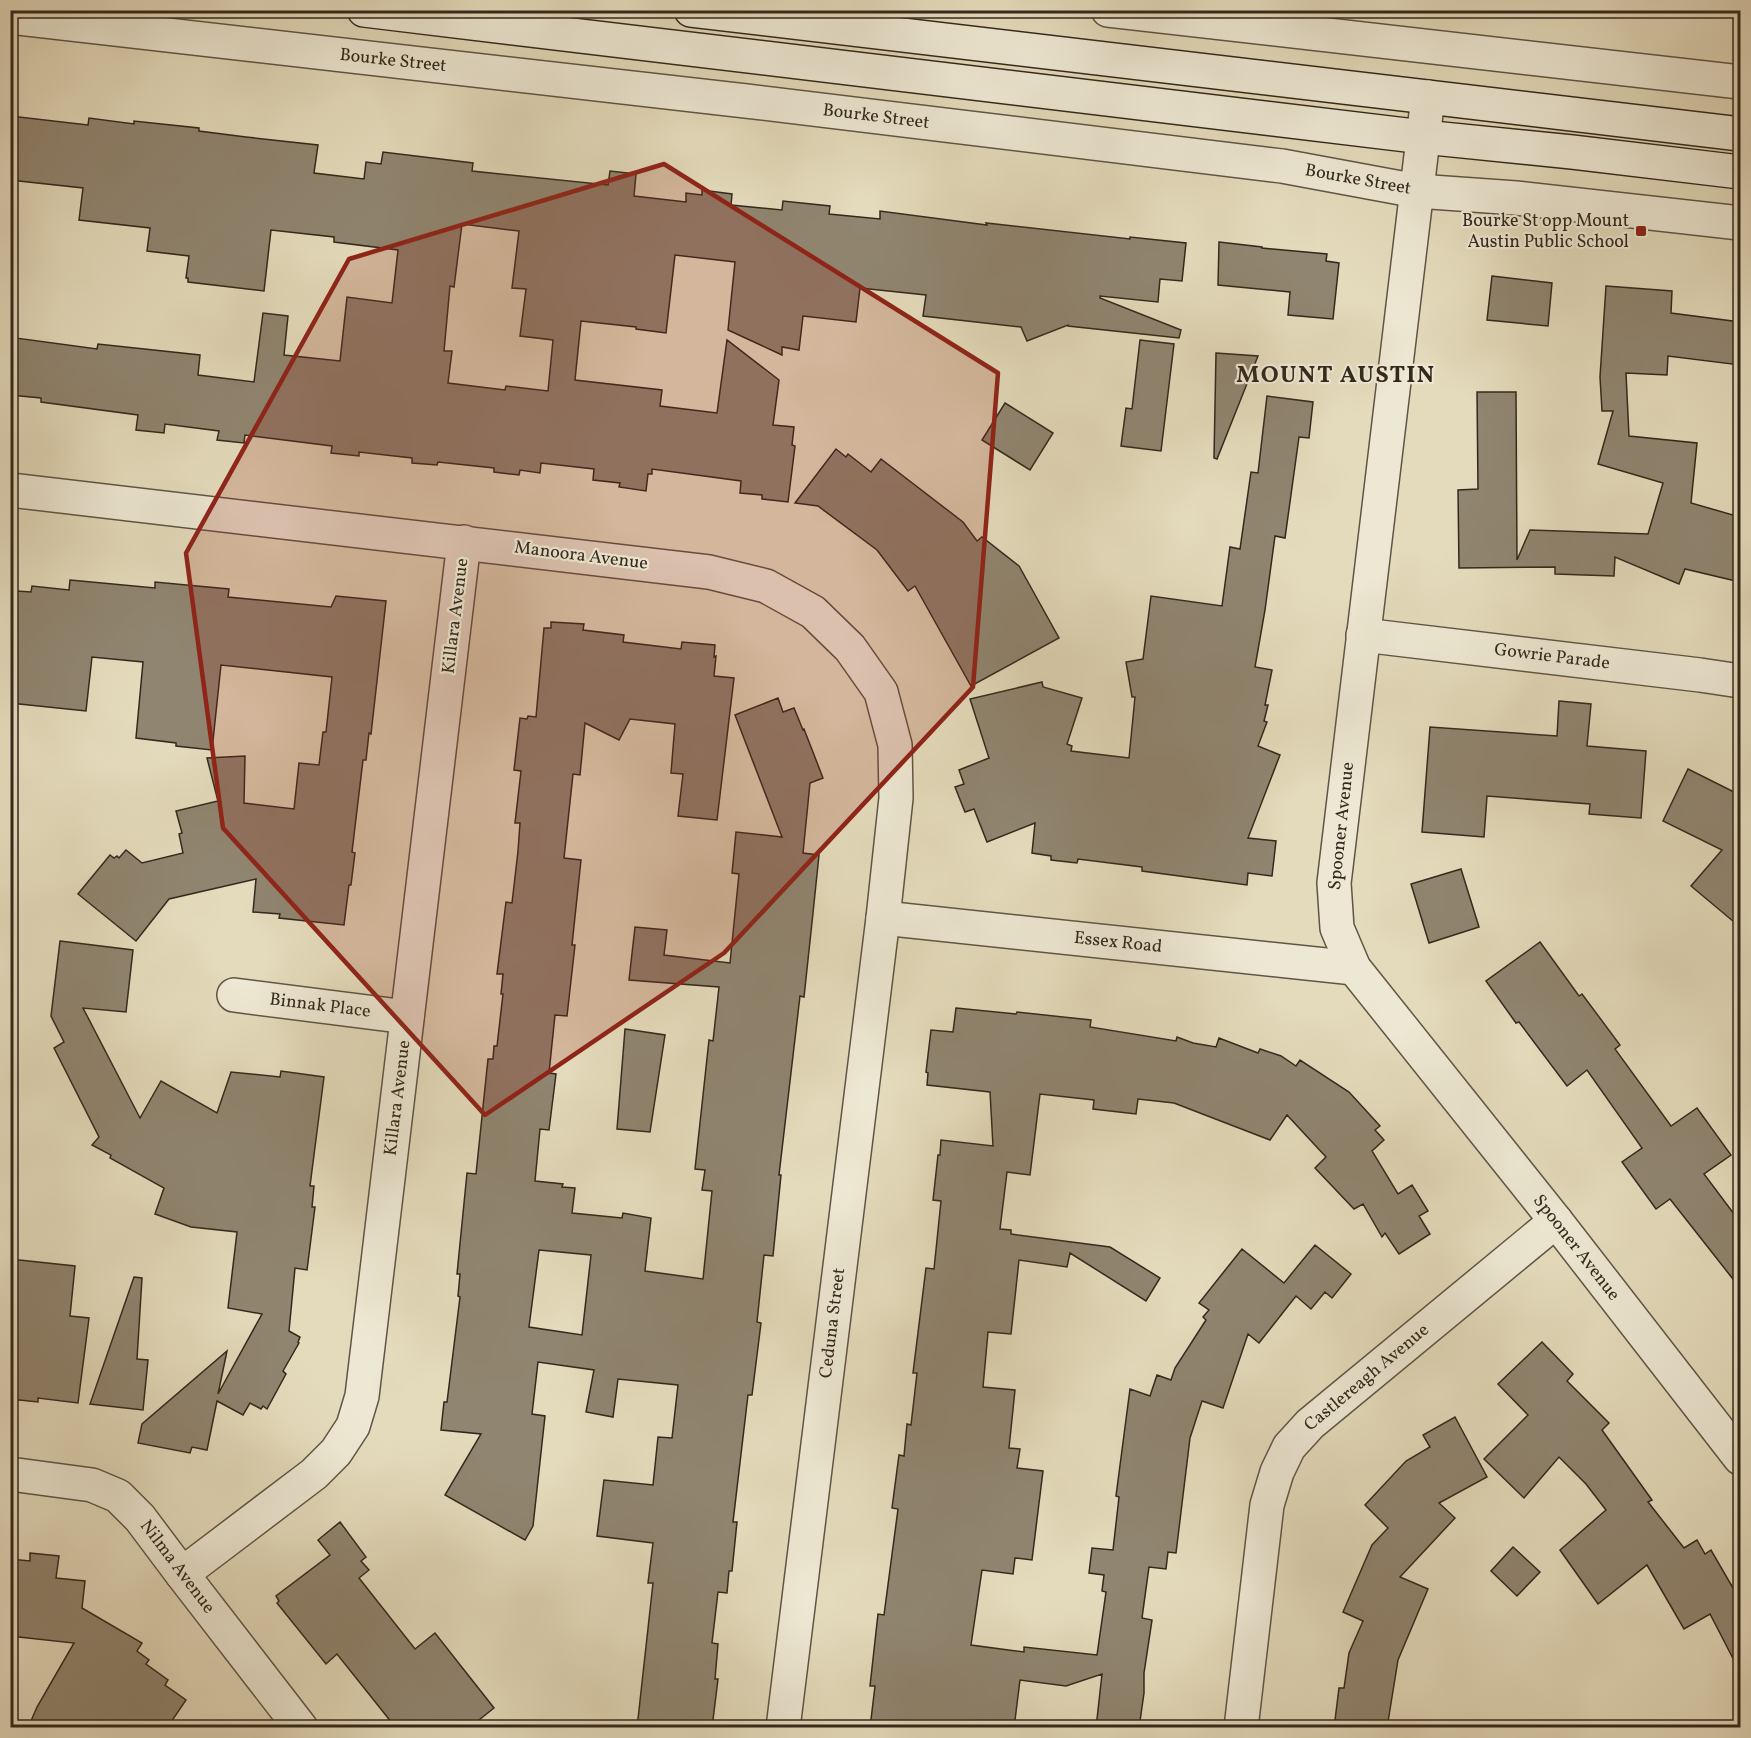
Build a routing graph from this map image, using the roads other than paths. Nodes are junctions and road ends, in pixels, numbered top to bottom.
1 (364, 10) edge
2 (691, 10) edge
3 (1127, 12) edge
4 (10, 17) edge
5 (1740, 82) edge
6 (1428, 97) junction
7 (1740, 134) edge
8 (1423, 137) junction
9 (1740, 172) edge
10 (1417, 191) junction
11 (1740, 223) edge
12 (10, 490) edge
13 (464, 542) junction
14 (1363, 635) junction
15 (1740, 681) edge
16 (883, 918) junction
17 (1353, 968) junction
18 (234, 995) dead end
19 (407, 1017) junction
20 (1556, 1221) junction
21 (1740, 1458) edge
22 (10, 1474) edge
23 (182, 1574) junction
24 (301, 1728) edge
25 (783, 1728) edge
26 (1241, 1728) edge

1 - 8 street
2 - 6 street
3 - 5 street
4 - 10 street, Bourke Street
6 - 7 street
6 - 8 street, Spooner Avenue
8 - 9 street
8 - 10 street, Spooner Avenue
10 - 11 street, Bourke Street
10 - 14 street, Spooner Avenue
12 - 13 street, Manoora Avenue
13 - 16 street, Manoora Avenue
13 - 19 street, Killara Avenue
14 - 15 street, Gowrie Parade
14 - 17 street, Spooner Avenue
16 - 17 street, Essex Road
16 - 25 street, Ceduna Street
17 - 20 street, Spooner Avenue
18 - 19 street, Binnak Place
19 - 23 street, Killara Avenue
20 - 21 street, Spooner Avenue
20 - 26 street, Castlereagh Avenue
22 - 23 street, Nilma Avenue
23 - 24 street, Nilma Avenue

